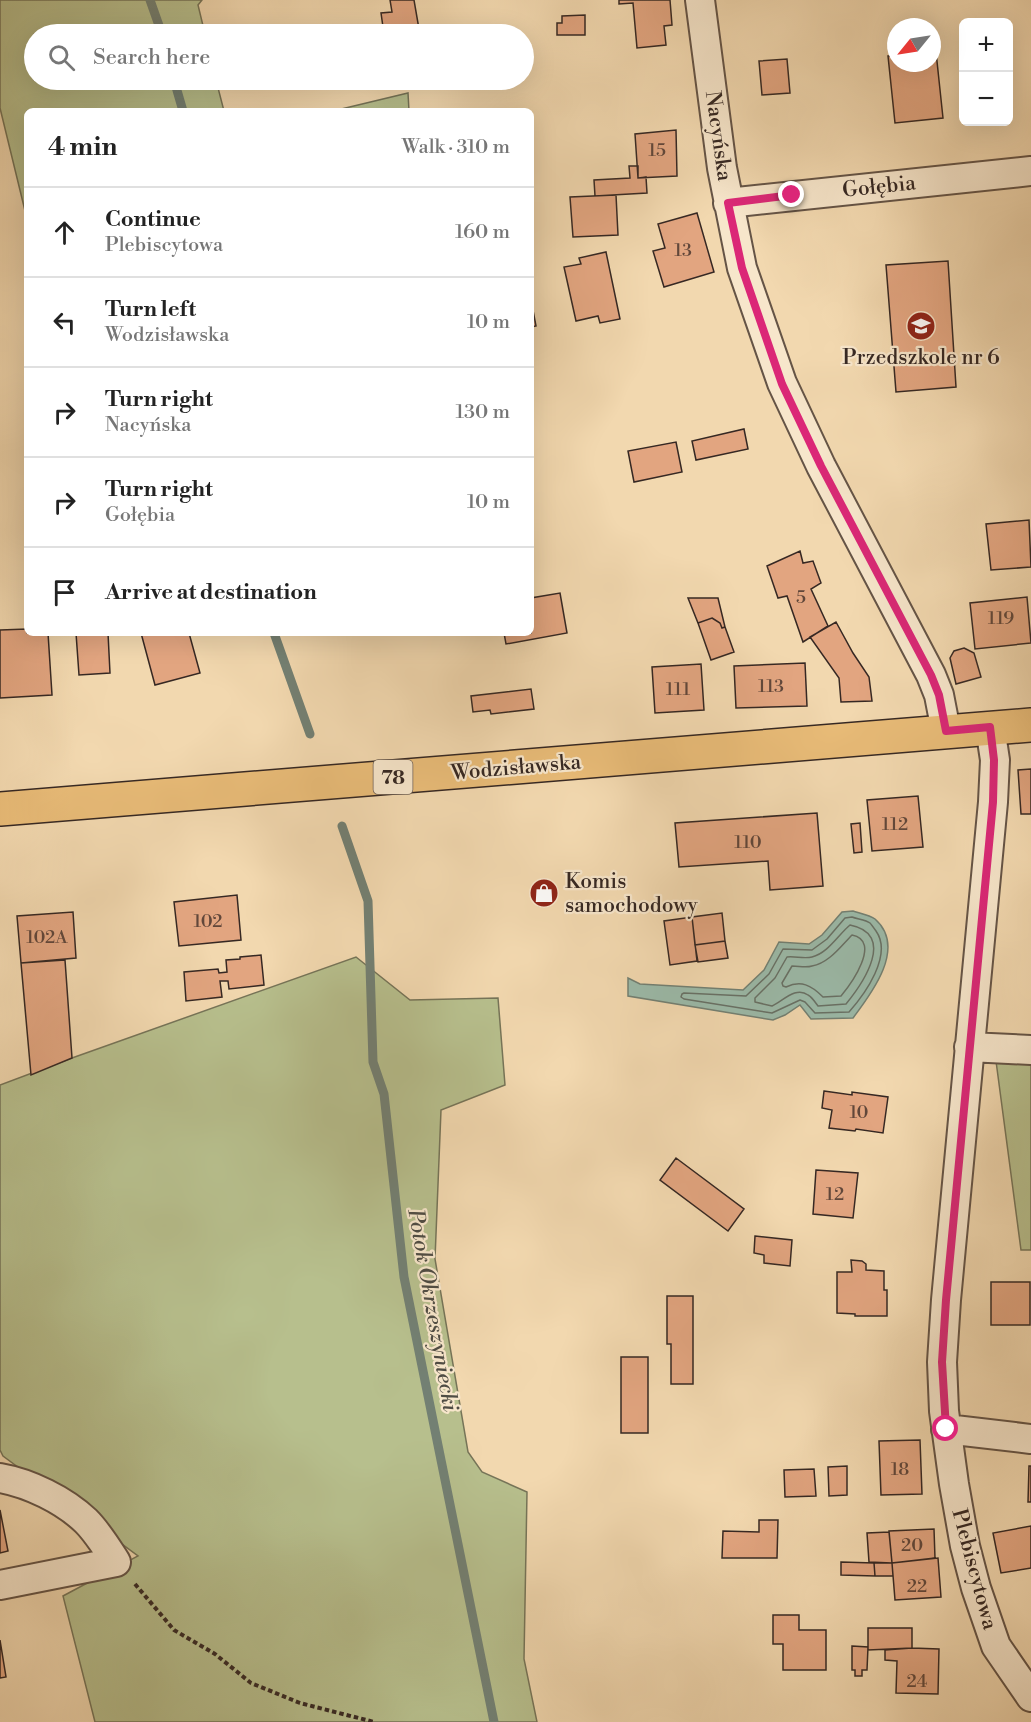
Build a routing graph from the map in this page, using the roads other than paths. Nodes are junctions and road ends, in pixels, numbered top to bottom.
1 (700, 0) edge
2 (1031, 171) edge
3 (728, 203) junction
4 (1031, 724) edge
5 (990, 727) junction
6 (946, 731) junction
7 (0, 810) edge
8 (969, 1047) junction
9 (1031, 1050) edge
10 (946, 1429) junction
11 (1031, 1439) edge
12 (0, 1478) edge
13 (0, 1585) edge
14 (1031, 1698) edge

1 - 3 street, Nacyńska
2 - 3 street, Gołębia
3 - 6 street, Nacyńska
4 - 5 main road, Wodzisławska / 78
5 - 6 main road, Wodzisławska / 78
5 - 8 street, Plebiscytowa
6 - 7 main road, Wodzisławska / 78
8 - 9 street
8 - 10 street, Plebiscytowa
10 - 11 street
10 - 14 street, Plebiscytowa
12 - 13 street

